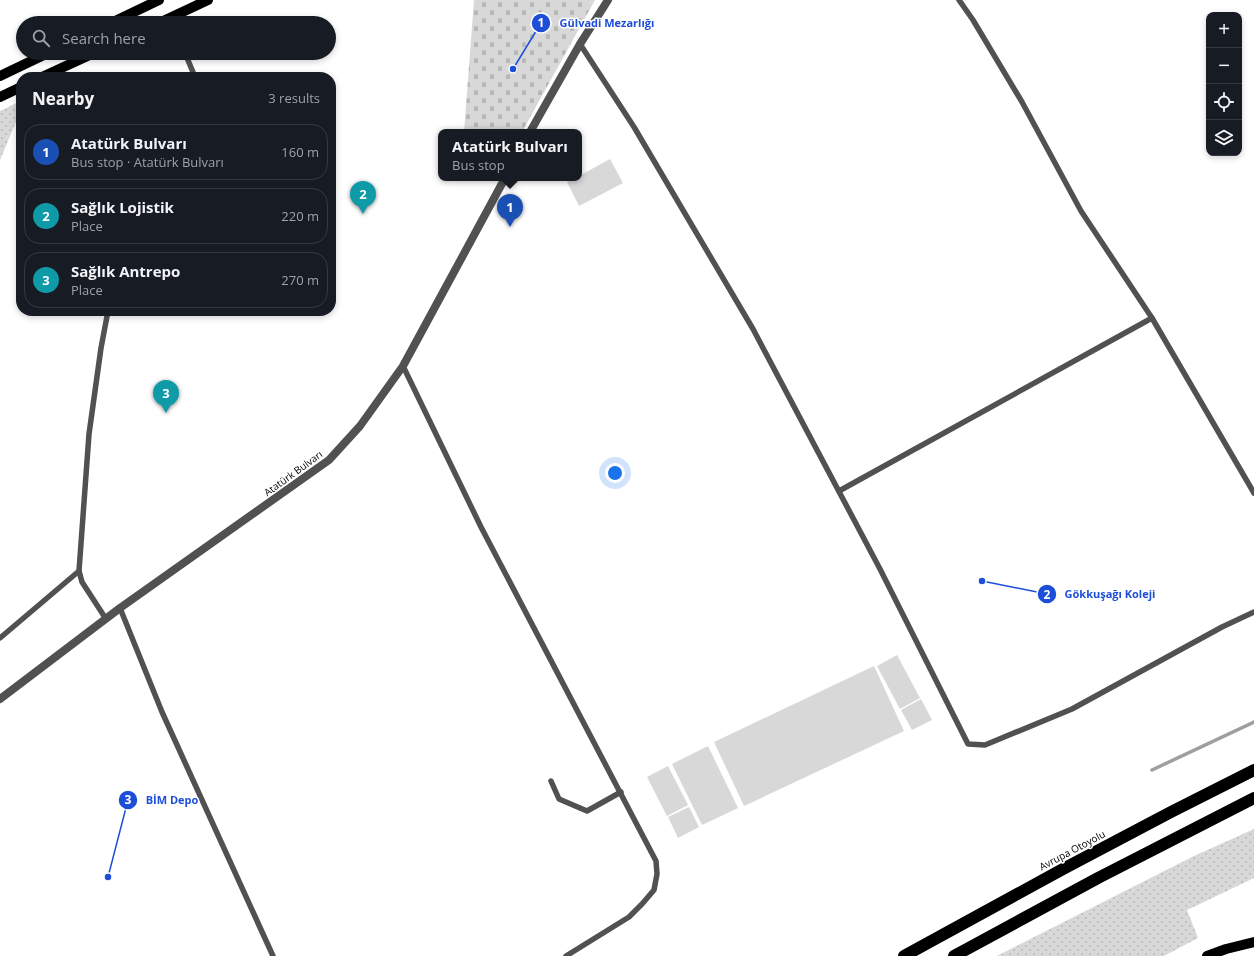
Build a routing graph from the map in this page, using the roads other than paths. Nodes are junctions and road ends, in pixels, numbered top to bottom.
1 (160, 0) edge
2 (208, 0) edge
3 (608, 0) edge
4 (959, 0) edge
5 (126, 16) edge
6 (178, 16) edge
7 (580, 44) junction
8 (33, 60) edge
9 (79, 60) edge
10 (189, 60) edge
11 (53, 72) edge
12 (193, 72) edge
13 (0, 76) edge
14 (16, 89) edge
15 (0, 97) edge
16 (532, 129) edge
17 (503, 181) edge
18 (107, 316) edge
19 (1152, 318) junction
20 (403, 366) junction
21 (839, 492) junction
22 (1254, 493) edge
23 (79, 571) junction
24 (120, 608) junction
25 (1254, 612) edge
26 (106, 619) junction
27 (0, 638) edge
28 (0, 699) edge
29 (1254, 770) edge
30 (551, 780) dead end
31 (621, 792) junction
32 (1254, 798) edge
33 (1254, 942) edge
34 (274, 956) edge
35 (566, 956) edge
36 (904, 956) edge
37 (954, 956) edge
38 (1207, 956) edge

1 - 5 main road
2 - 6 main road
3 - 7 street
4 - 19 lane
7 - 16 street
7 - 21 lane
8 - 13 main road
9 - 11 main road
10 - 12 lane
14 - 15 main road
17 - 20 street, Atatürk Bulvarı
18 - 23 lane
19 - 21 lane
19 - 22 lane
20 - 24 street, Atatürk Bulvarı
20 - 31 lane
21 - 25 lane
23 - 26 lane
23 - 27 lane
24 - 26 street, Atatürk Bulvarı
24 - 34 lane
26 - 28 street, Atatürk Bulvarı
29 - 36 highway, Avrupa Otoyolu
30 - 31 lane
31 - 35 lane
32 - 37 highway
33 - 38 main road

